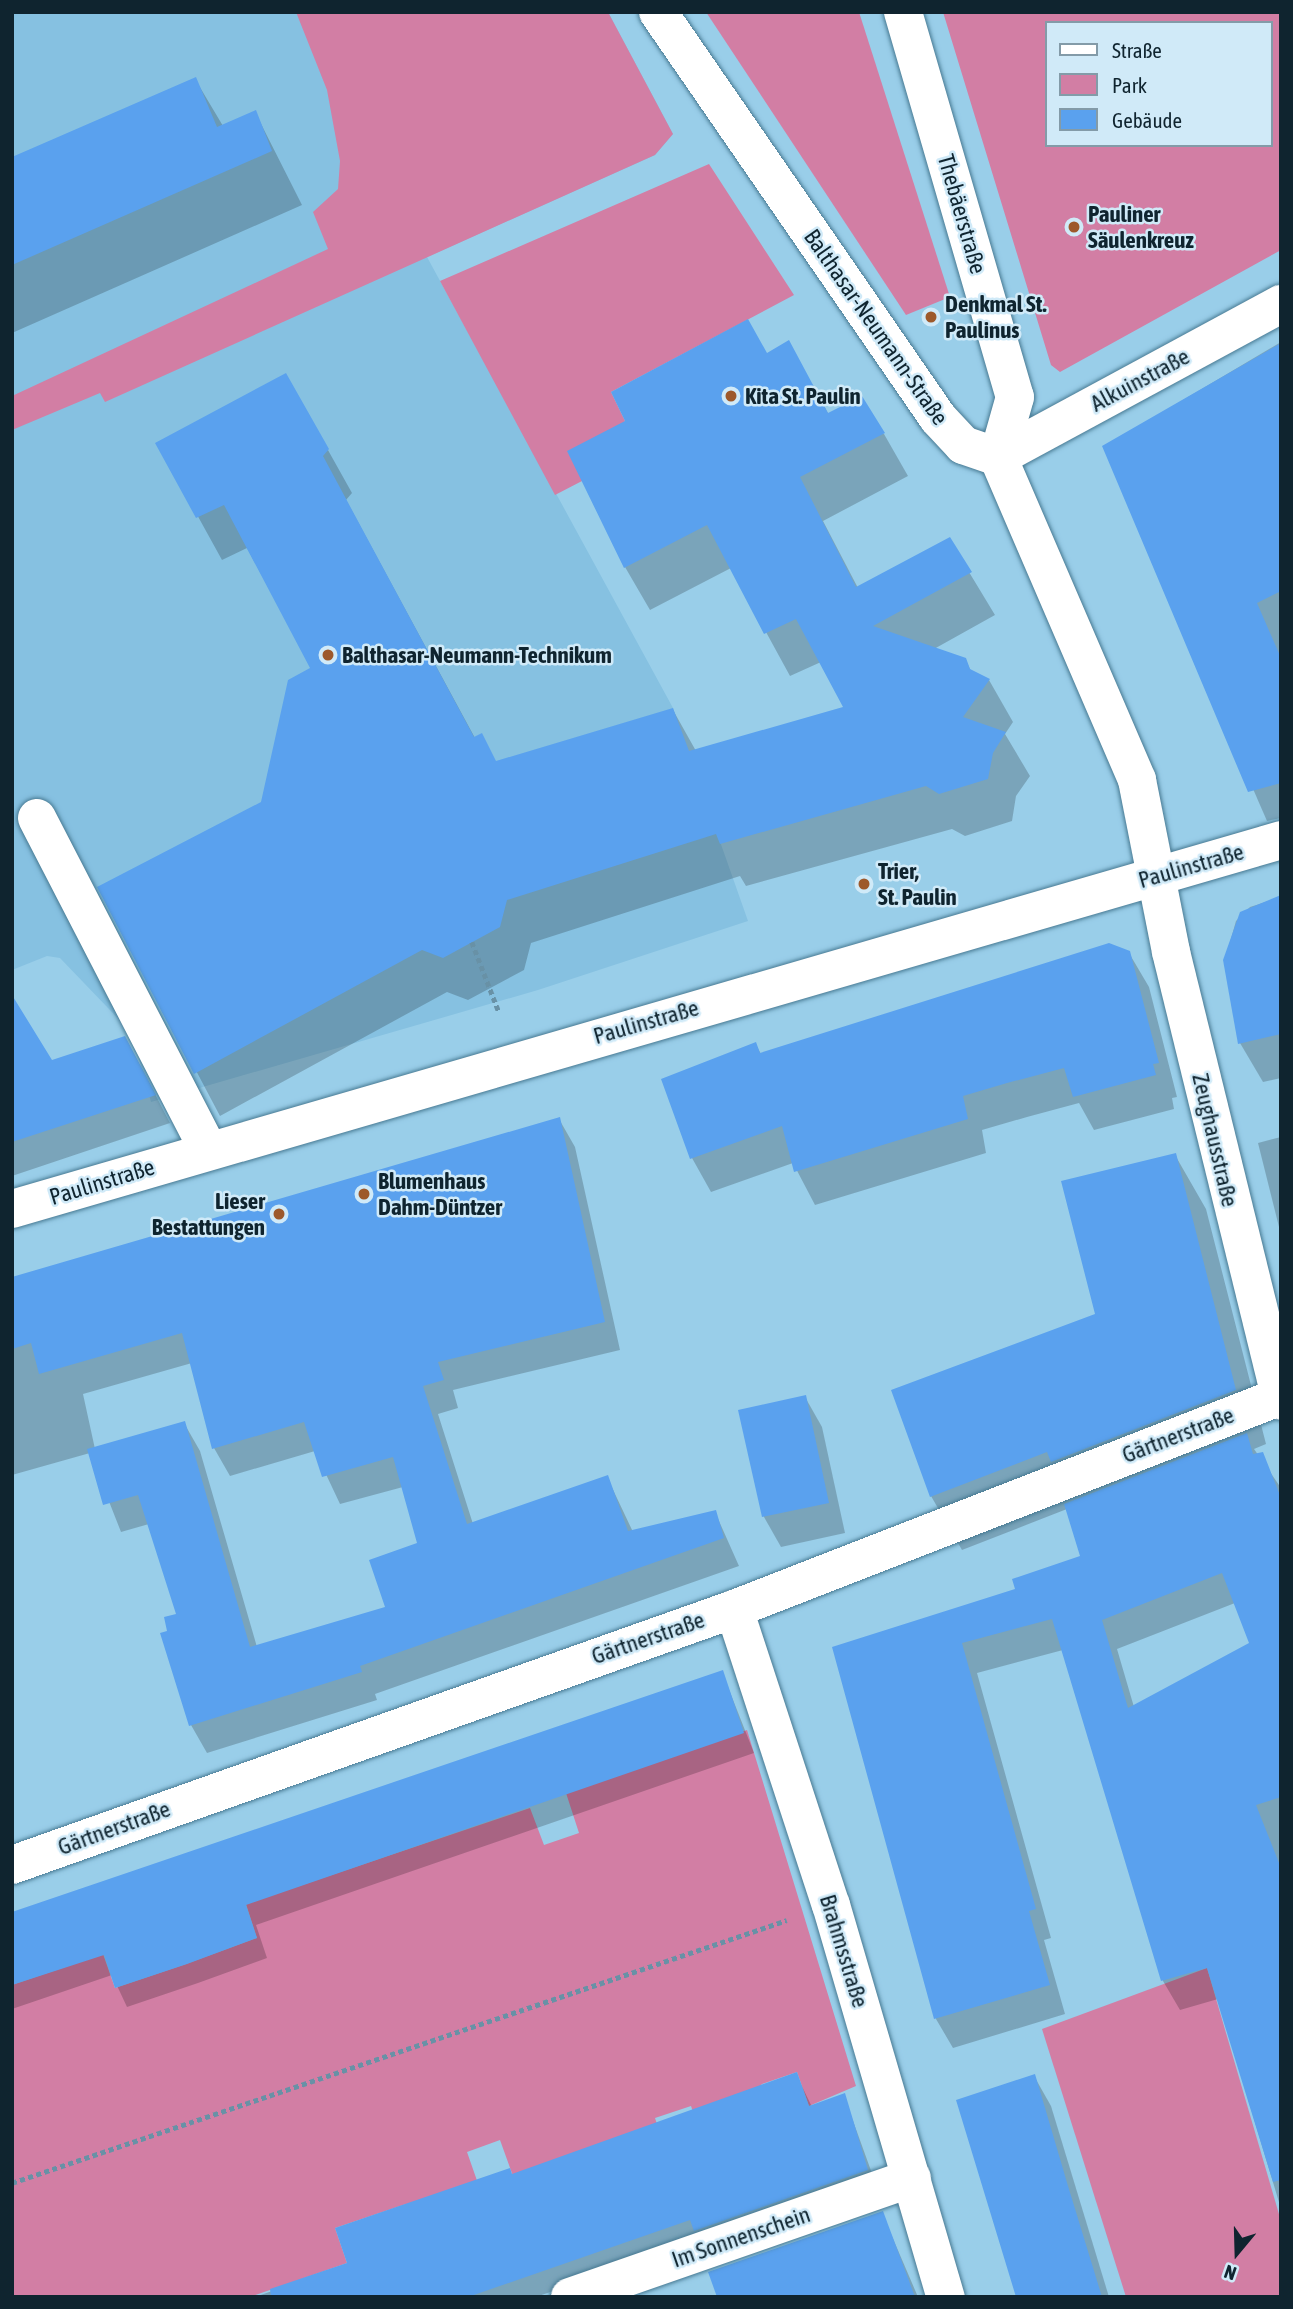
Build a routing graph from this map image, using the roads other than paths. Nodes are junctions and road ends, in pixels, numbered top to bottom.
1 (658, 12) edge
2 (903, 12) edge
3 (1281, 304) edge
4 (998, 457) junction
5 (37, 818) dead end
6 (1281, 840) edge
7 (1157, 877) junction
8 (208, 1149) junction
9 (12, 1209) edge
10 (1280, 1399) edge
11 (734, 1609) junction
12 (12, 1865) edge
13 (912, 2178) junction
14 (570, 2297) edge
15 (946, 2297) edge

1 - 4 street, Balthasar-Neumann-Straße
2 - 4 street, Thebäerstraße
3 - 4 street, Alkuinstraße
4 - 7 street
5 - 8 street
6 - 7 street, Paulinstraße
7 - 8 street, Paulinstraße
7 - 10 street, Zeughausstraße
8 - 9 street, Paulinstraße
10 - 11 street, Gärtnerstraße
11 - 12 street, Gärtnerstraße
11 - 13 street, Brahmsstraße
13 - 14 street, Im Sonnenschein
13 - 15 street, Brahmsstraße

